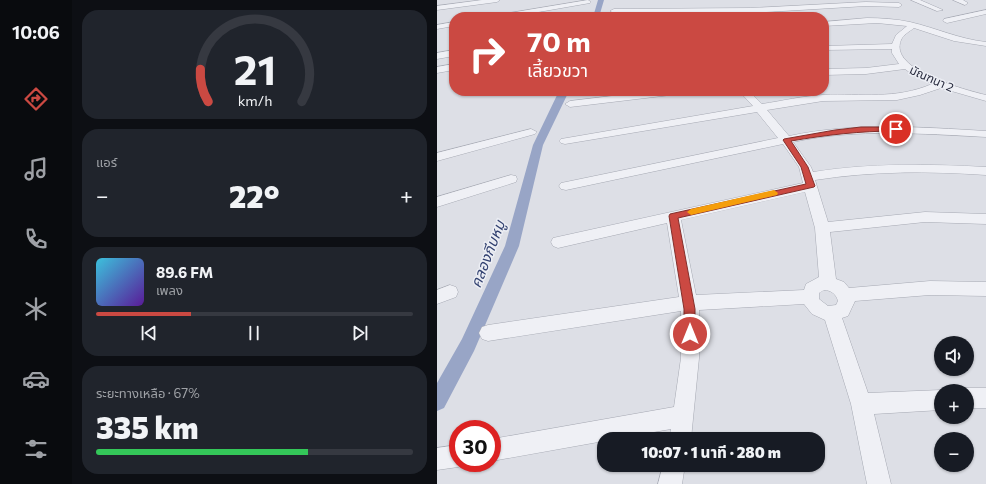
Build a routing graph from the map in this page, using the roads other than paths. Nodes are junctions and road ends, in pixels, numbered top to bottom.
1 (442, 0) edge
2 (497, 0) edge
3 (813, 0) edge
4 (914, 0) edge
5 (956, 0) edge
6 (437, 1) edge
7 (589, 2) dead end
8 (965, 3) dead end
9 (899, 5) dead end
10 (821, 6) junction
11 (437, 8) edge
12 (939, 10) dead end
13 (614, 11) dead end
14 (709, 11) edge
15 (528, 12) edge
16 (986, 12) edge
17 (947, 21) dead end
18 (843, 22) junction
19 (829, 23) edge
20 (449, 25) edge
21 (913, 25) junction
22 (437, 27) edge
23 (986, 44) edge
24 (895, 46) junction
25 (829, 48) edge
26 (449, 53) edge
27 (437, 56) edge
28 (905, 66) junction
29 (449, 68) edge
30 (437, 70) edge
31 (829, 72) edge
32 (941, 84) junction
33 (637, 96) edge
34 (749, 96) edge
35 (986, 98) edge
36 (570, 104) dead end
37 (760, 108) junction
38 (531, 132) dead end
39 (986, 134) edge
40 (786, 140) junction
41 (565, 141) dead end
42 (437, 156) edge
43 (986, 171) edge
44 (511, 179) dead end
45 (809, 181) junction
46 (566, 186) dead end
47 (437, 202) edge
48 (673, 216) junction
49 (986, 219) edge
50 (822, 228) junction
51 (558, 242) dead end
52 (828, 283) junction
53 (986, 289) edge
54 (846, 295) junction
55 (809, 297) junction
56 (688, 303) junction
57 (832, 314) junction
58 (488, 333) dead end
59 (974, 398) edge
60 (986, 398) edge
61 (934, 400) edge
62 (861, 404) junction
63 (683, 416) junction
64 (681, 432) edge
65 (501, 448) edge
66 (449, 457) edge
67 (437, 459) edge
68 (673, 472) edge
69 (670, 484) edge
70 (879, 484) edge

1 - 6 street
2 - 11 street
3 - 10 street
4 - 12 street
5 - 8 street
7 - 15 street
9 - 10 street
10 - 14 street
10 - 18 street
13 - 14 street
16 - 17 street
18 - 19 street
18 - 21 street
20 - 22 street
21 - 23 street
21 - 24 street
24 - 25 street
24 - 28 street, มัณฑนา 2
26 - 27 street
28 - 31 street
28 - 32 street, มัณฑนา 2
29 - 30 street
32 - 35 street, มัณฑนา 2
32 - 37 street
33 - 36 street
34 - 37 street
37 - 40 street
37 - 41 street
38 - 42 street
39 - 40 street
40 - 45 street
40 - 46 street
43 - 45 street
44 - 47 street
45 - 48 street
45 - 50 street
48 - 51 street
48 - 56 street
49 - 50 street
50 - 52 street
52 - 54 street
52 - 55 street
53 - 54 street
54 - 57 street
55 - 56 street
55 - 57 street
56 - 58 street
56 - 63 street
57 - 62 street
59 - 60 street
61 - 62 street
62 - 70 street
63 - 64 street
63 - 65 street
66 - 67 street
68 - 69 street

